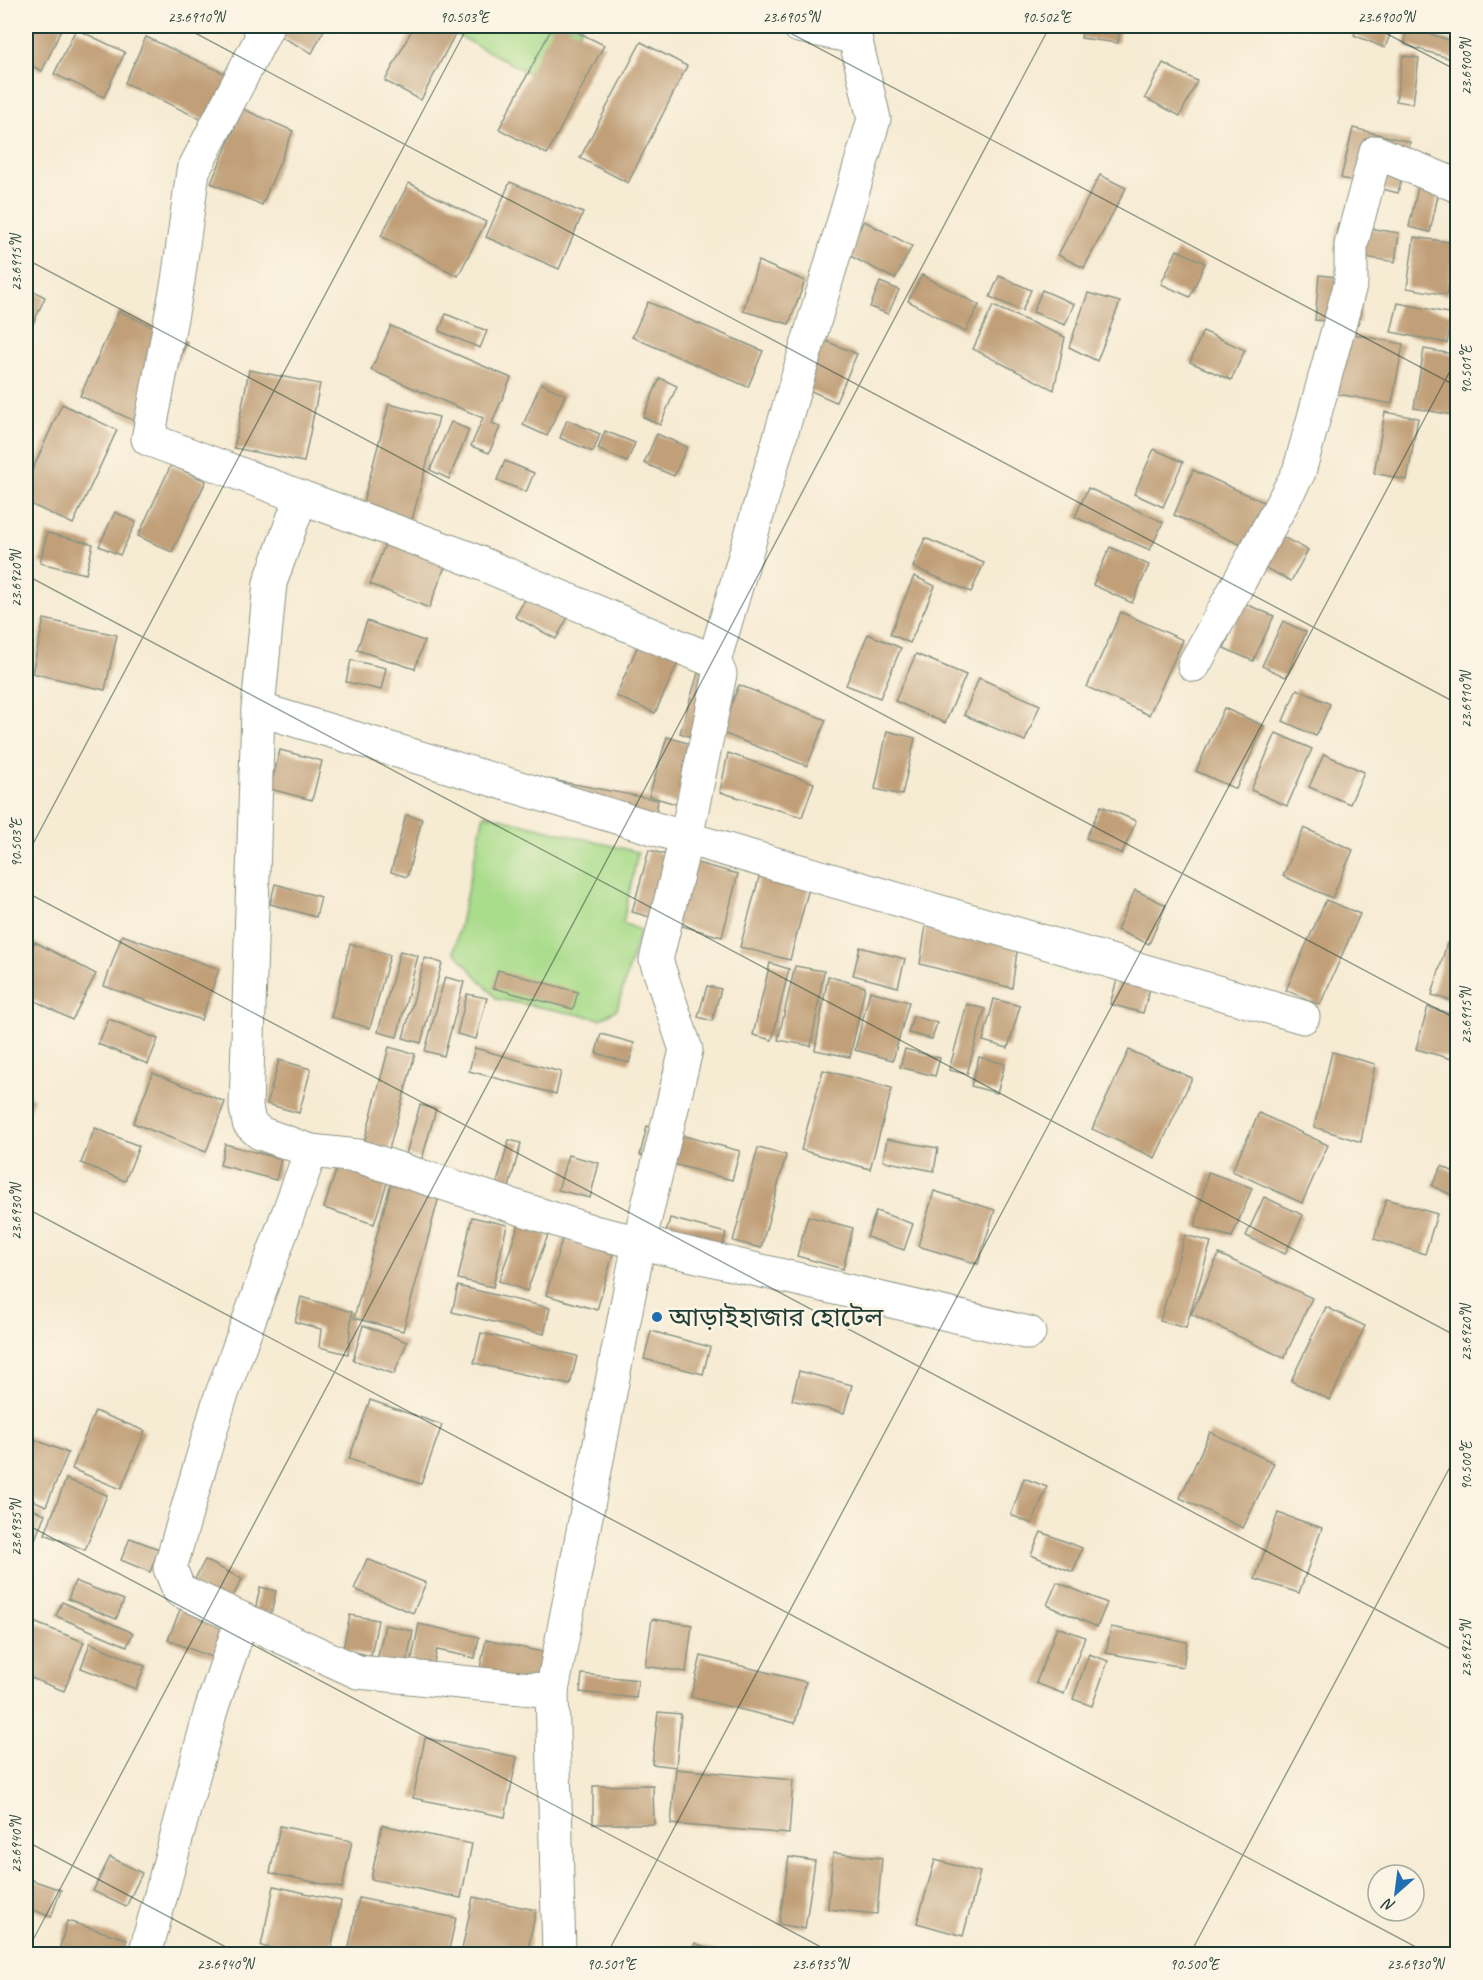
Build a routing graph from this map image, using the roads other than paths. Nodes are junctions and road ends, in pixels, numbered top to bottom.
1 (259, 26) edge
2 (799, 26) edge
3 (1458, 186) edge
4 (301, 497) junction
5 (714, 661) junction
6 (1194, 665) dead end
7 (258, 709) junction
8 (686, 838) junction
9 (1303, 1017) dead end
10 (311, 1151) junction
11 (639, 1243) junction
12 (1029, 1333) dead end
13 (242, 1619) junction
14 (552, 1691) junction
15 (145, 1954) edge
16 (559, 1954) edge

1 - 4 street
2 - 5 street
3 - 6 street
4 - 5 street
4 - 7 street
5 - 8 street
7 - 8 street
7 - 10 street
8 - 9 street
8 - 11 street
10 - 11 street
10 - 13 street
11 - 12 street
11 - 14 street
13 - 14 street
13 - 15 street
14 - 16 street

